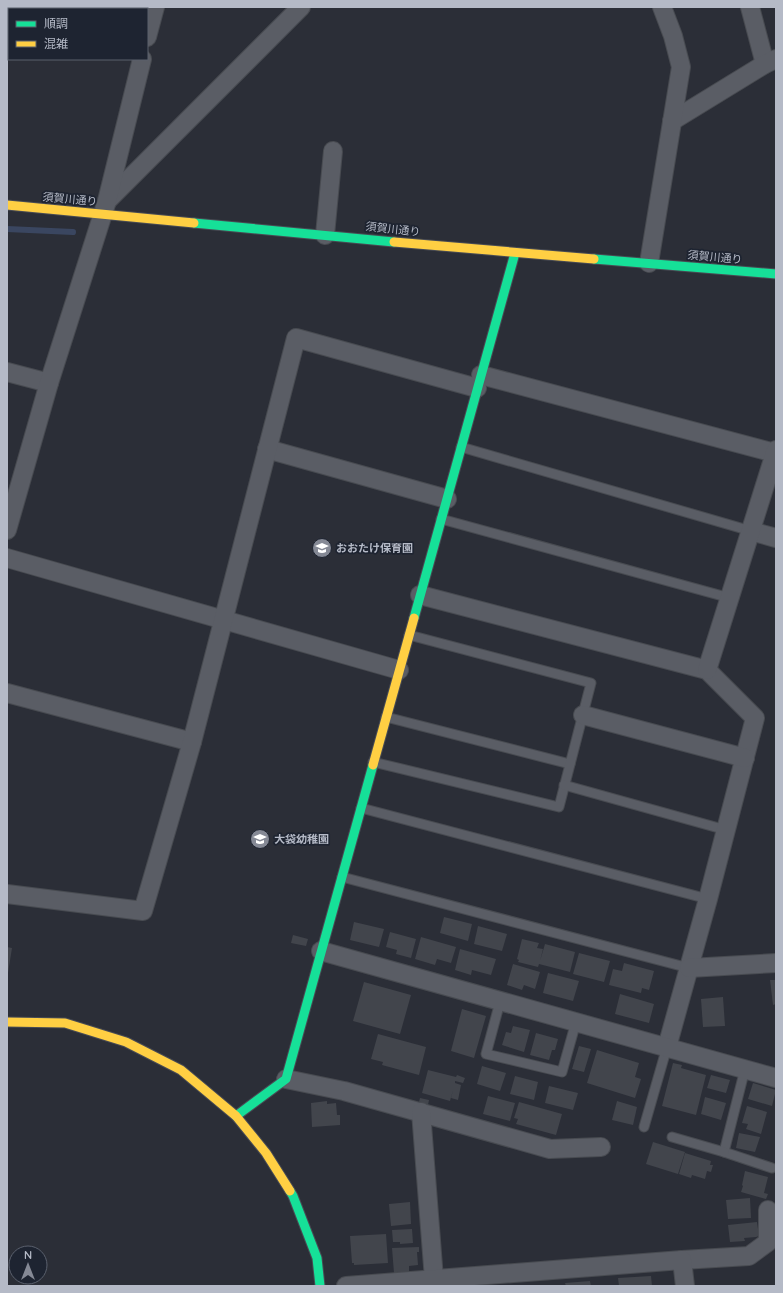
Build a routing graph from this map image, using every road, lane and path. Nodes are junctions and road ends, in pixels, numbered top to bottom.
1 (155, 7) edge
2 (301, 7) edge
3 (662, 7) edge
4 (750, 7) edge
5 (148, 32) edge
6 (142, 60) edge
7 (770, 62) edge
8 (672, 121) junction
9 (334, 151) dead end
10 (7, 205) edge
11 (104, 207) junction
12 (325, 235) junction
13 (515, 253) junction
14 (649, 263) junction
15 (776, 274) edge
16 (7, 372) edge
17 (479, 382) junction
18 (49, 383) junction
19 (461, 447) junction
20 (267, 449) junction
21 (776, 451) edge
22 (12, 495) edge
23 (447, 499) junction
24 (441, 520) junction
25 (7, 530) edge
26 (751, 531) junction
27 (776, 538) edge
28 (7, 558) edge
29 (420, 595) junction
30 (730, 598) junction
31 (224, 619) junction
32 (409, 635) junction
33 (399, 670) junction
34 (708, 670) junction
35 (7, 692) edge
36 (582, 715) junction
37 (386, 717) junction
38 (192, 742) junction
39 (745, 758) junction
40 (373, 762) junction
41 (570, 764) junction
42 (564, 785) junction
43 (361, 808) junction
44 (726, 830) junction
45 (342, 876) junction
46 (7, 894) edge
47 (708, 899) junction
48 (321, 951) junction
49 (776, 963) edge
50 (689, 968) junction
51 (500, 1002) junction
52 (7, 1022) edge
53 (576, 1022) junction
54 (667, 1047) junction
55 (745, 1069) junction
56 (286, 1078) junction
57 (776, 1078) edge
58 (421, 1112) junction
59 (236, 1116) junction
60 (644, 1127) dead end
61 (672, 1138) dead end
62 (601, 1147) dead end
63 (724, 1152) junction
64 (772, 1168) dead end
65 (768, 1210) dead end
66 (682, 1260) junction
67 (434, 1280) junction
68 (320, 1286) edge
69 (346, 1286) edge
70 (685, 1286) edge

1 - 5 street
2 - 11 street
3 - 8 street
4 - 7 street
6 - 11 street
7 - 8 street
8 - 14 street
9 - 12 street
10 - 11 street, 須賀川通り
11 - 12 street, 須賀川通り
11 - 18 street
12 - 13 street, 須賀川通り
13 - 14 street, 須賀川通り
13 - 17 street
14 - 15 street, 須賀川通り
16 - 18 street
17 - 19 street
17 - 20 street
17 - 21 street
18 - 22 street
19 - 23 street
19 - 26 lane
20 - 23 street
20 - 31 street
21 - 26 street
22 - 25 street
23 - 24 street
24 - 29 street
24 - 30 lane
26 - 27 street
26 - 30 street
28 - 31 street
29 - 32 street
29 - 34 street
30 - 34 street
31 - 33 street
31 - 38 street
32 - 33 street
32 - 36 lane
33 - 37 street
34 - 39 street
35 - 38 street
36 - 39 street
36 - 41 lane
37 - 40 street
37 - 41 lane
38 - 46 street
39 - 44 street
40 - 42 lane
40 - 43 street
41 - 42 lane
42 - 44 lane
43 - 45 street
43 - 47 lane
44 - 47 street
45 - 48 street
45 - 50 lane
47 - 50 street
48 - 51 street
48 - 56 street
49 - 50 street
50 - 54 street
51 - 53 street
51 - 53 lane
52 - 59 street
53 - 54 street
54 - 55 street
54 - 60 lane
55 - 57 street
55 - 63 lane
56 - 58 street
56 - 59 street
58 - 62 street
58 - 67 street
59 - 68 street
61 - 63 lane
63 - 64 lane
65 - 66 street
66 - 67 street
66 - 70 street
67 - 69 street

